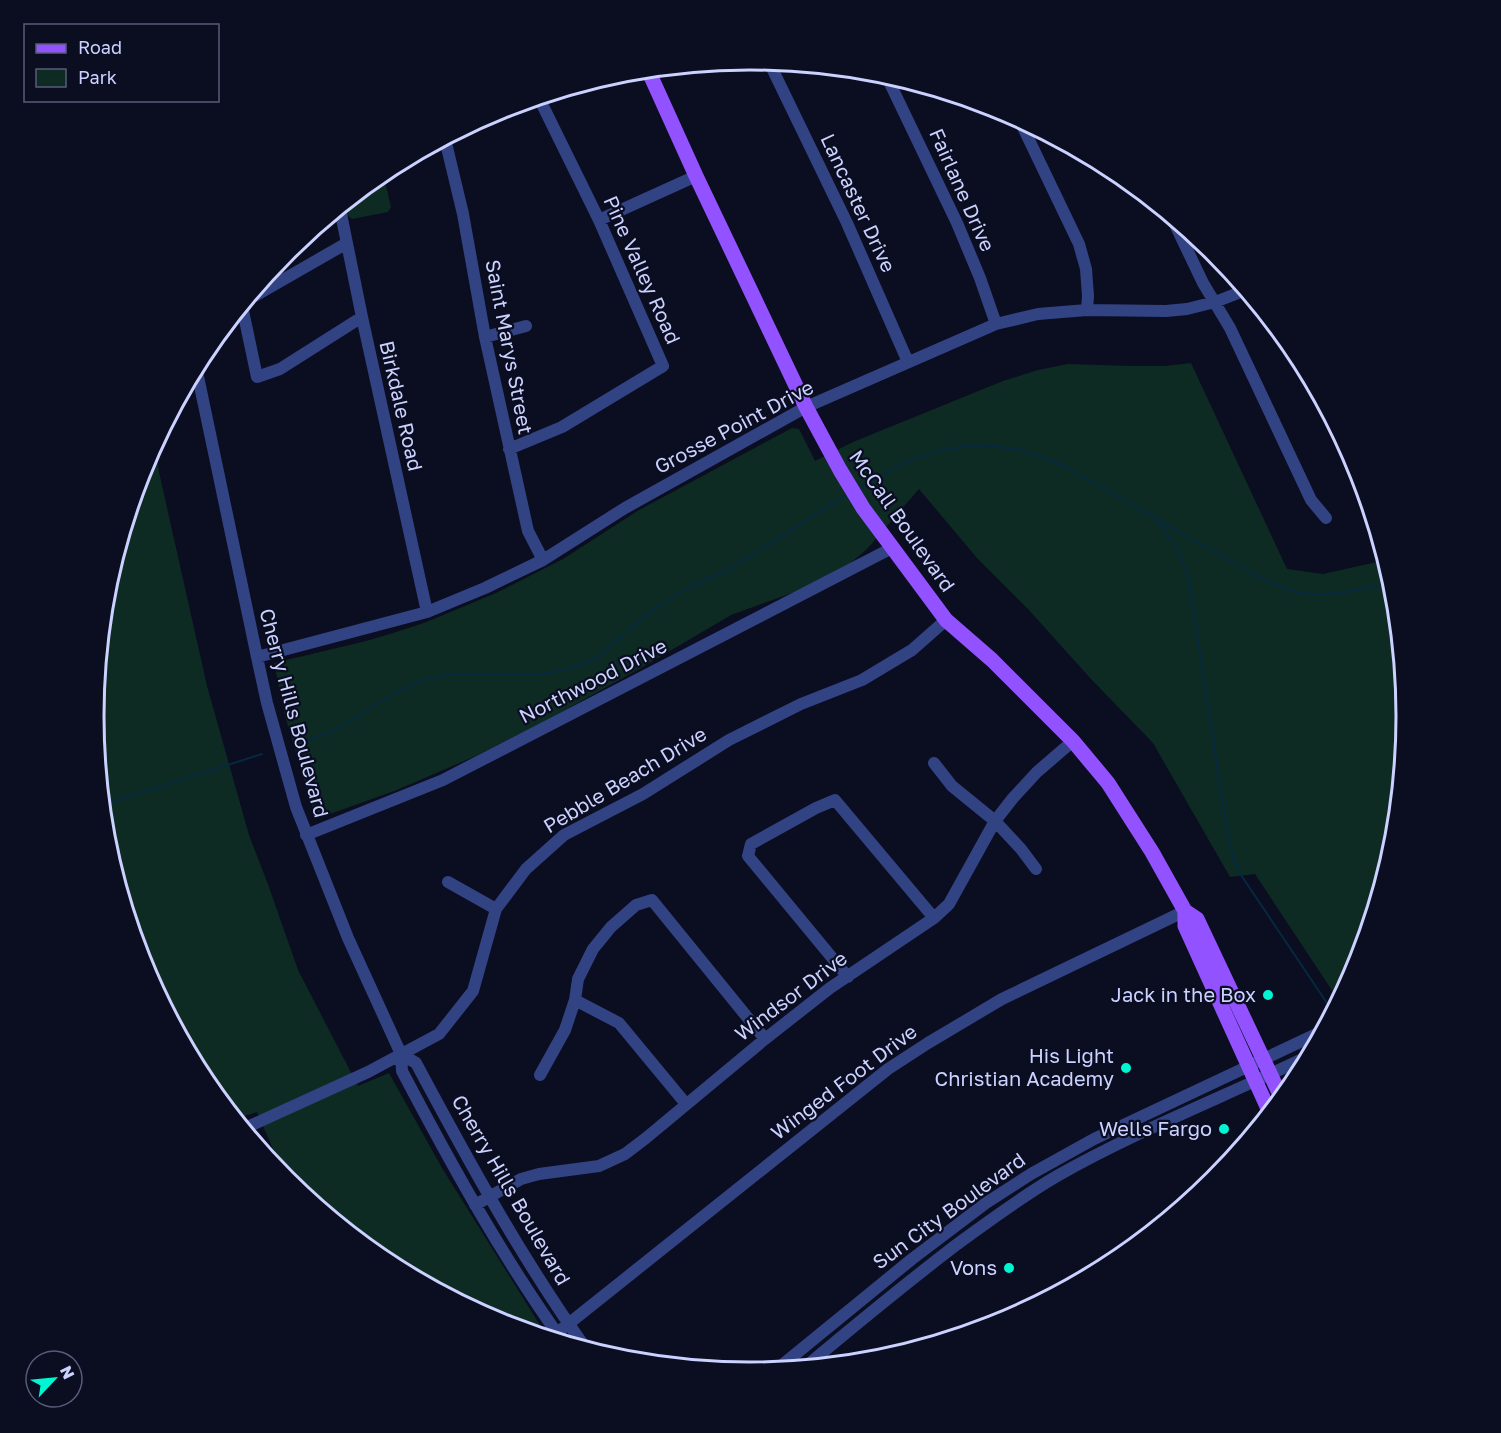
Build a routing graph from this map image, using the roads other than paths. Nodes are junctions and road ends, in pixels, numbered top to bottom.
1 (772, 71) edge
2 (652, 78) edge
3 (891, 87) edge
4 (543, 105) edge
5 (1025, 132) edge
6 (446, 147) edge
7 (696, 176) junction
8 (342, 217) edge
9 (599, 220) junction
10 (1180, 234) edge
11 (346, 243) junction
12 (267, 289) edge
13 (1238, 293) edge
14 (1215, 302) junction
15 (1087, 310) junction
16 (245, 315) edge
17 (362, 317) junction
18 (996, 324) junction
19 (526, 326) dead end
20 (486, 337) junction
21 (908, 363) junction
22 (199, 381) edge
23 (806, 407) junction
24 (509, 448) junction
25 (1326, 518) dead end
26 (892, 548) junction
27 (543, 560) junction
28 (427, 612) junction
29 (946, 621) junction
30 (256, 657) junction
31 (1073, 741) junction
32 (934, 763) dead end
33 (995, 821) junction
34 (306, 835) junction
35 (1036, 869) dead end
36 (448, 882) dead end
37 (496, 909) junction
38 (1185, 911) junction
39 (934, 918) junction
40 (848, 977) junction
41 (575, 1000) junction
42 (1312, 1036) edge
43 (765, 1039) junction
44 (401, 1054) junction
45 (1256, 1062) junction
46 (1296, 1062) edge
47 (1270, 1074) junction
48 (540, 1075) dead end
49 (1256, 1081) junction
50 (1278, 1090) edge
51 (686, 1104) junction
52 (1267, 1105) edge
53 (250, 1125) edge
54 (490, 1197) junction
55 (475, 1205) junction
56 (568, 1324) junction
57 (556, 1332) edge
58 (562, 1334) edge
59 (579, 1339) edge
60 (815, 1359) edge
61 (787, 1361) edge

1 - 21 street, Lancaster Drive
2 - 7 main road, McCall Boulevard
3 - 18 street, Fairlane Drive
4 - 9 street, Pine Valley Road
5 - 15 street
6 - 20 street, Saint Marys Street
7 - 9 street
7 - 23 main road, McCall Boulevard
8 - 11 street, Birkdale Road
9 - 24 street, Pine Valley Road
10 - 14 street
11 - 12 street
11 - 17 street, Birkdale Road
13 - 14 street, Grosse Point Drive
14 - 15 street, Grosse Point Drive
14 - 25 street
15 - 18 street, Grosse Point Drive
16 - 17 street
17 - 28 street, Birkdale Road
18 - 21 street, Grosse Point Drive
19 - 20 street
20 - 24 street, Saint Marys Street
21 - 23 street, Grosse Point Drive
22 - 30 street, Cherry Hills Boulevard
23 - 26 main road, McCall Boulevard
23 - 27 street, Grosse Point Drive
24 - 27 street, Saint Marys Street
26 - 29 main road, McCall Boulevard
26 - 34 street, Northwood Drive
27 - 28 street, Grosse Point Drive
28 - 30 street, Grosse Point Drive
29 - 31 main road, McCall Boulevard
29 - 37 street, Pebble Beach Drive
30 - 34 street, Cherry Hills Boulevard
31 - 33 street, Windsor Drive
31 - 38 main road, McCall Boulevard
32 - 33 street
33 - 35 street
33 - 39 street, Windsor Drive
34 - 44 street, Cherry Hills Boulevard
36 - 37 street
37 - 44 street, Pebble Beach Drive
38 - 45 main road, McCall Boulevard
38 - 56 street, Winged Foot Drive
39 - 40 street, Windsor Drive
39 - 40 street
40 - 43 street, Windsor Drive
41 - 43 street
41 - 48 street
41 - 51 street
42 - 45 street, Sun City Boulevard
43 - 51 street, Windsor Drive
44 - 53 street, Pebble Beach Drive
44 - 54 street, Cherry Hills Boulevard
44 - 55 street, Cherry Hills Boulevard
45 - 47 main road, McCall Boulevard
45 - 49 main road, McCall Boulevard
45 - 61 street, Sun City Boulevard
46 - 47 street, Sun City Boulevard
47 - 49 street, Sun City Boulevard
47 - 50 main road, McCall Boulevard
49 - 52 main road, McCall Boulevard
49 - 60 street, Sun City Boulevard
51 - 54 street, Windsor Drive
54 - 55 street, Windsor Drive
54 - 56 street, Cherry Hills Boulevard
55 - 57 street, Cherry Hills Boulevard
56 - 58 street, Winged Foot Drive
56 - 59 street, Cherry Hills Boulevard

